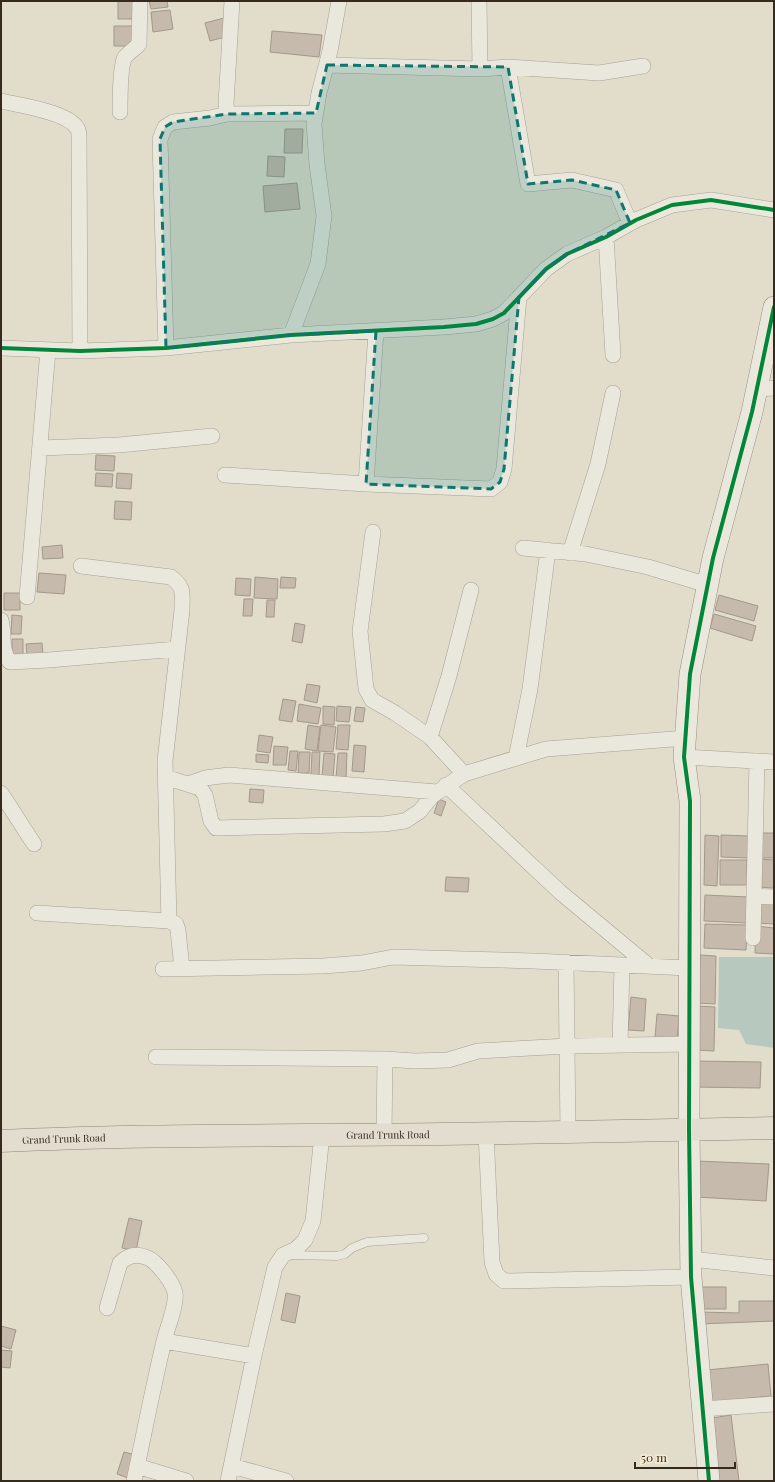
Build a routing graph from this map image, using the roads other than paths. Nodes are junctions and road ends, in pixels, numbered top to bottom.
1 (140, 1) edge
2 (232, 1) edge
3 (339, 1) edge
4 (479, 1) edge
5 (327, 65) junction
6 (643, 66) dead end
7 (508, 67) junction
8 (480, 69) junction
9 (1, 101) edge
10 (120, 112) dead end
11 (316, 113) junction
12 (227, 114) junction
13 (774, 210) edge
14 (630, 223) junction
15 (606, 237) junction
16 (519, 297) junction
17 (774, 307) edge
18 (376, 330) junction
19 (291, 335) junction
20 (1, 348) edge
21 (166, 348) junction
22 (48, 350) junction
23 (80, 351) junction
24 (613, 355) dead end
25 (766, 389) edge
26 (613, 393) dead end
27 (212, 436) dead end
28 (40, 448) junction
29 (225, 475) dead end
30 (366, 484) junction
31 (373, 532) dead end
32 (523, 548) dead end
33 (548, 550) junction
34 (570, 553) junction
35 (81, 566) dead end
36 (708, 585) junction
37 (471, 590) dead end
38 (27, 597) dead end
39 (1, 620) edge
40 (177, 649) junction
41 (430, 737) junction
42 (685, 748) junction
43 (516, 758) junction
44 (757, 761) junction
45 (774, 762) edge
46 (464, 774) junction
47 (165, 777) junction
48 (188, 784) junction
49 (442, 789) junction
50 (1, 792) edge
51 (34, 844) dead end
52 (754, 896) junction
53 (774, 896) edge
54 (37, 913) dead end
55 (169, 921) junction
56 (753, 938) dead end
57 (566, 962) junction
58 (622, 965) junction
59 (649, 966) junction
60 (690, 968) junction
61 (163, 969) dead end
62 (182, 969) junction
63 (689, 1044) junction
64 (620, 1045) junction
65 (567, 1046) junction
66 (156, 1057) dead end
67 (385, 1059) junction
68 (774, 1128) edge
69 (689, 1130) junction
70 (568, 1132) junction
71 (486, 1133) junction
72 (384, 1134) junction
73 (322, 1135) junction
74 (1, 1141) edge
75 (424, 1238) dead end
76 (283, 1255) junction
77 (691, 1268) junction
78 (774, 1268) edge
79 (107, 1308) dead end
80 (164, 1341) junction
81 (254, 1356) junction
82 (774, 1404) edge
83 (702, 1409) junction
84 (137, 1466) junction
85 (232, 1466) junction
86 (134, 1481) edge
87 (186, 1481) edge
88 (228, 1481) edge
89 (284, 1481) edge
90 (709, 1481) edge

1 - 10 street
2 - 12 street
3 - 5 street
4 - 8 street
5 - 8 street
5 - 11 street
6 - 7 street
7 - 8 street
7 - 14 street
9 - 23 street
11 - 12 street
11 - 19 street
12 - 21 street
13 - 14 street
14 - 15 street
15 - 16 street
15 - 24 street
16 - 18 street
16 - 30 street
17 - 25 street
18 - 19 street
18 - 30 street
19 - 21 street
20 - 22 street
21 - 23 street
22 - 23 street
22 - 28 street
25 - 36 street
26 - 34 street
27 - 28 street
28 - 38 street
29 - 30 street
31 - 41 street
32 - 33 street
33 - 34 street
33 - 43 street
34 - 36 street
35 - 40 street
36 - 42 street
37 - 41 street
39 - 40 street
40 - 47 street
41 - 46 street
42 - 43 street
42 - 44 street
42 - 60 street
43 - 46 street
44 - 45 street
44 - 52 street
46 - 49 street
47 - 48 street
47 - 55 street
48 - 49 street
48 - 49 street
49 - 59 street
50 - 51 street
52 - 53 street
52 - 56 street
54 - 55 street
55 - 62 street
57 - 58 street
57 - 62 street
57 - 65 street
58 - 59 street
58 - 64 street
59 - 60 street
60 - 63 street
61 - 62 street
63 - 64 street
63 - 69 street
64 - 65 street
65 - 67 street
65 - 70 street
66 - 67 street
67 - 72 street
68 - 69 main road, Grand Trunk Road
69 - 70 main road, Grand Trunk Road
69 - 77 street
70 - 71 main road, Grand Trunk Road
71 - 72 main road, Grand Trunk Road
71 - 77 street
72 - 73 main road, Grand Trunk Road
73 - 74 main road, Grand Trunk Road
73 - 76 street
75 - 76 lane
76 - 81 street
77 - 78 street
77 - 83 street
79 - 80 street
80 - 81 street
80 - 84 street
81 - 85 street
82 - 83 street
83 - 90 street
84 - 86 street
84 - 87 street
85 - 88 street
85 - 89 street

